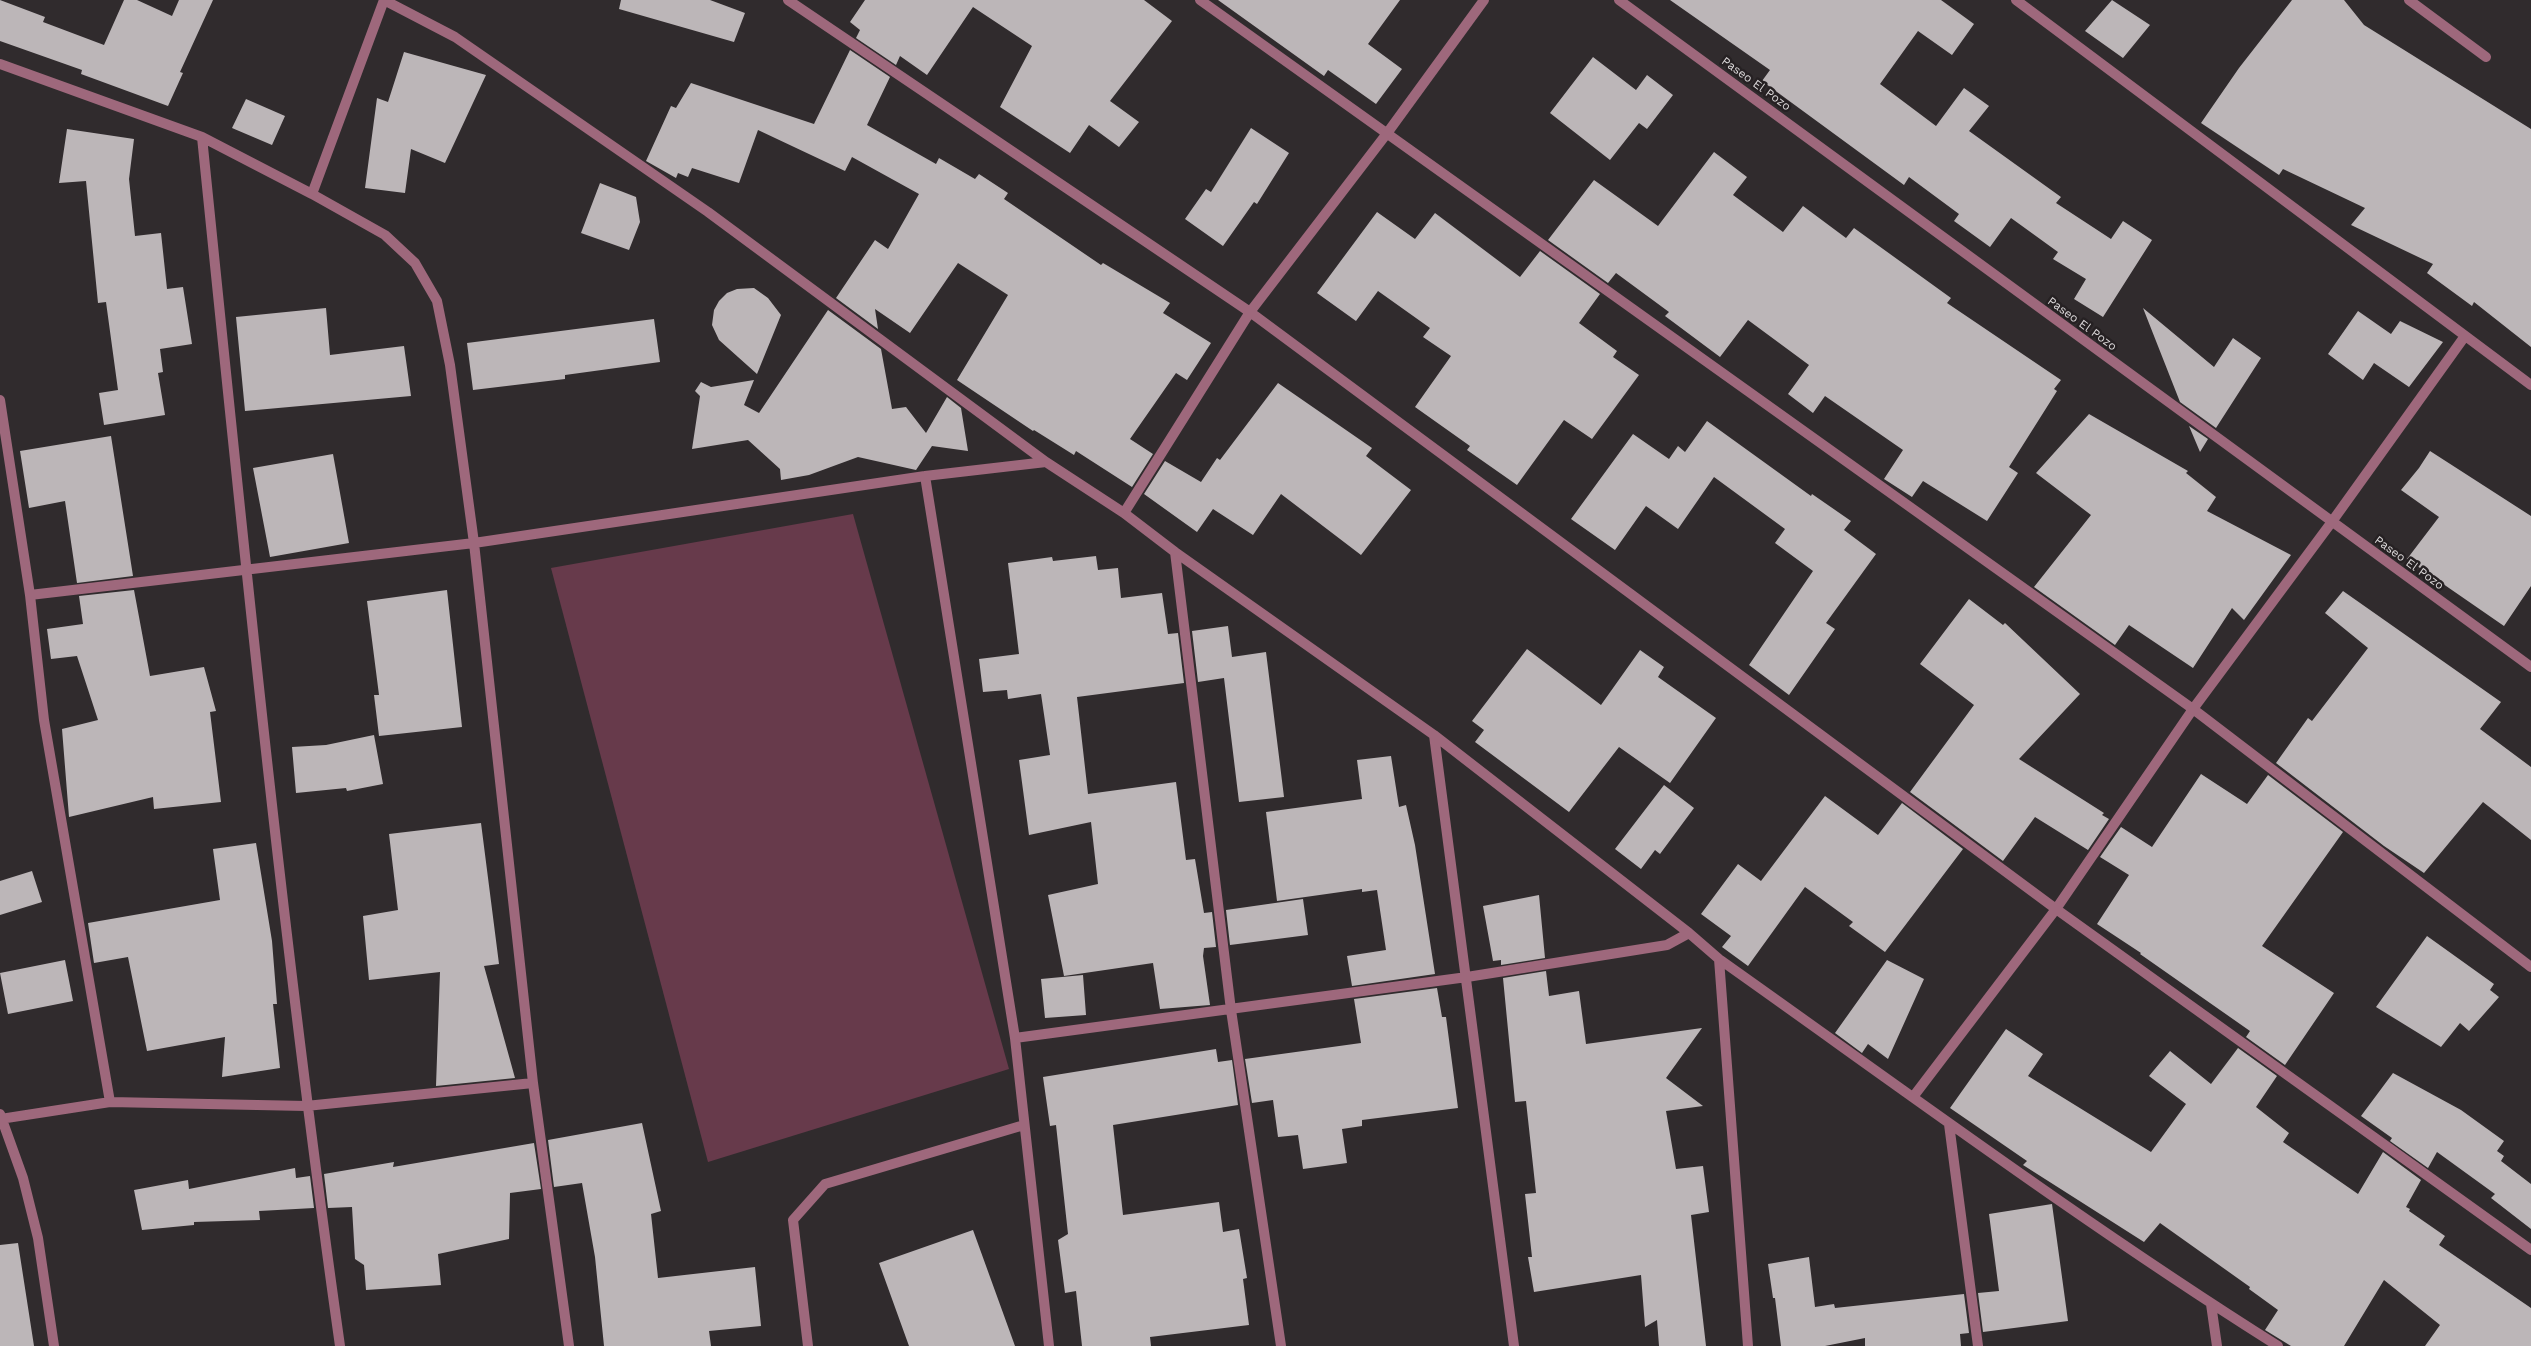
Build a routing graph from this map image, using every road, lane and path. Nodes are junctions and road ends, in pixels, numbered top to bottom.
1 (384, 0) edge
2 (788, 0) edge
3 (1200, 0) edge
4 (1484, 0) edge
5 (1619, 0) edge
6 (2016, 0) edge
7 (2409, 0) edge
8 (2486, 57) dead end
9 (0, 64) edge
10 (1388, 132) junction
11 (202, 138) junction
12 (312, 194) junction
13 (1250, 312) junction
14 (2464, 336) junction
15 (2531, 385) edge
16 (0, 400) edge
17 (1046, 462) junction
18 (925, 476) junction
19 (1124, 513) junction
20 (2332, 523) junction
21 (474, 543) junction
22 (1175, 552) junction
23 (246, 570) junction
24 (30, 595) junction
25 (2531, 667) edge
26 (2193, 709) junction
27 (1434, 735) junction
28 (2056, 908) junction
29 (1688, 933) junction
30 (1719, 959) junction
31 (2531, 967) edge
32 (1467, 978) junction
33 (1231, 1010) junction
34 (1016, 1038) junction
35 (533, 1082) junction
36 (1913, 1097) junction
37 (110, 1102) junction
38 (306, 1106) junction
39 (0, 1117) edge
40 (1949, 1124) junction
41 (1024, 1125) junction
42 (2531, 1250) edge
43 (2211, 1304) junction
44 (54, 1346) edge
45 (340, 1346) edge
46 (570, 1346) edge
47 (808, 1346) edge
48 (1049, 1346) edge
49 (1281, 1346) edge
50 (1514, 1346) edge
51 (1748, 1346) edge
52 (1978, 1346) edge
53 (2217, 1346) edge
54 (2278, 1346) edge

1 - 12 street
1 - 17 street
2 - 13 street
3 - 10 street
4 - 10 street
5 - 20 street, Paseo El Pozo
6 - 14 street
7 - 8 street
9 - 11 street
10 - 13 street
10 - 26 street
11 - 12 street
11 - 23 street
12 - 21 street
13 - 19 street
13 - 28 street
14 - 15 street
14 - 20 street
16 - 24 street
17 - 18 street
17 - 19 street
18 - 21 street
18 - 34 street
19 - 22 street
20 - 25 street, Paseo El Pozo
20 - 26 street
21 - 23 street
21 - 35 street
22 - 27 street
22 - 33 street
23 - 24 street
23 - 38 street
24 - 37 street
26 - 28 street
26 - 31 street
27 - 29 street
27 - 32 street
28 - 36 street
28 - 42 street
29 - 30 street
29 - 32 street
30 - 36 street
30 - 51 street
32 - 33 street
32 - 50 street
33 - 34 street
33 - 49 street
34 - 41 street
35 - 38 street
35 - 46 street
36 - 40 street
37 - 38 street
37 - 39 street
38 - 45 street
39 - 44 street
40 - 43 street
40 - 52 street
41 - 47 street
41 - 48 street
43 - 53 street
43 - 54 street

